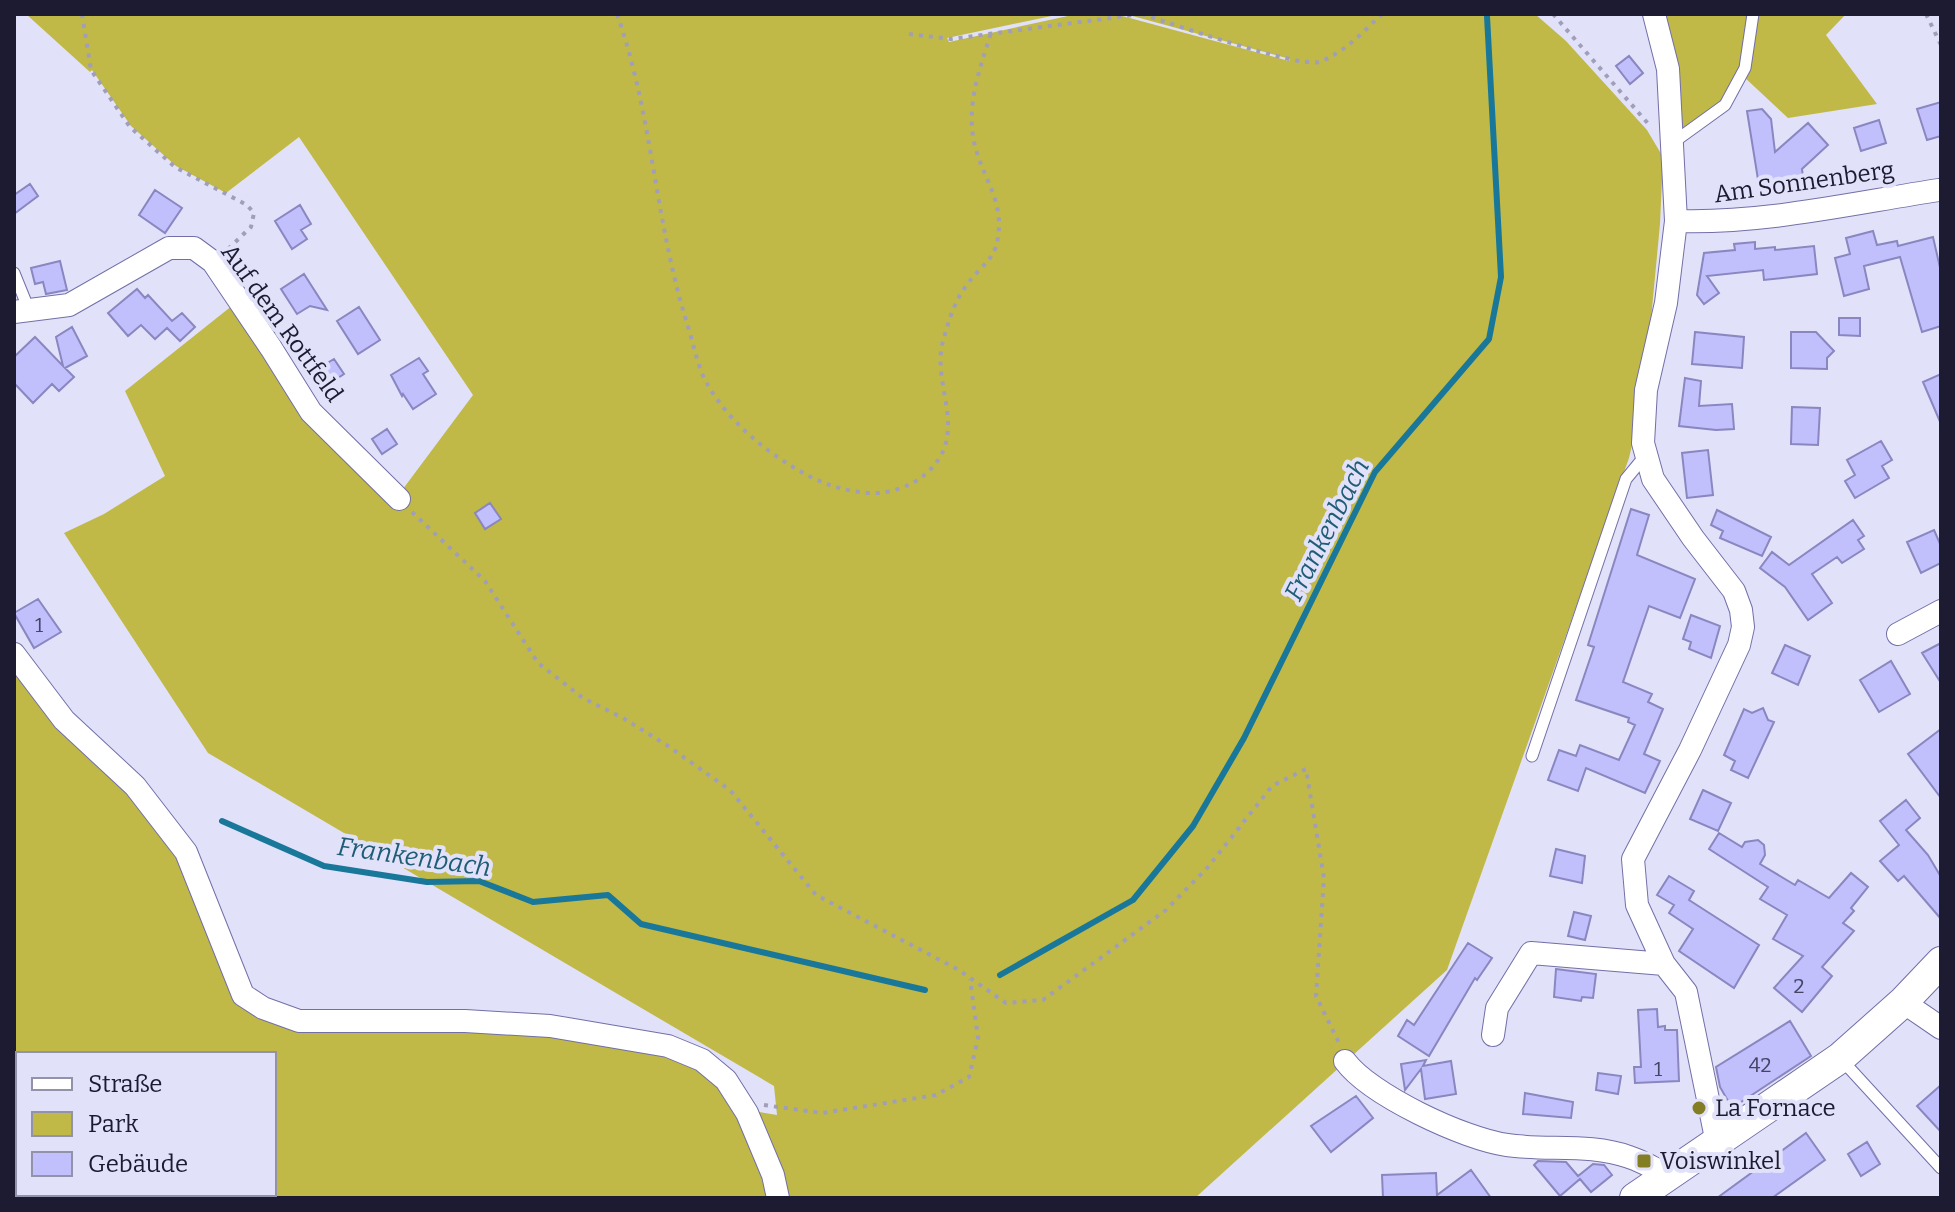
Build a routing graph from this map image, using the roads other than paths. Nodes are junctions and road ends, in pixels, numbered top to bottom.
1 (1654, 14) edge
2 (1753, 14) edge
3 (1671, 144) junction
4 (1940, 193) edge
5 (1676, 221) junction
6 (14, 273) edge
7 (22, 311) edge
8 (1645, 456) junction
9 (399, 499) road end
10 (1941, 611) edge
11 (1898, 634) dead end
12 (14, 654) edge
13 (1532, 756) dead end
14 (1941, 962) edge
15 (1664, 964) junction
16 (1903, 1002) junction
17 (1941, 1028) edge
18 (1493, 1035) dead end
19 (1840, 1058) junction
20 (1345, 1061) road end
21 (1717, 1143) junction
22 (1941, 1168) edge
23 (1668, 1175) junction
24 (778, 1198) edge
25 (1635, 1198) edge

1 - 3 street
2 - 3 lane
3 - 5 street
4 - 5 street, Am Sonnenberg
5 - 8 street
6 - 7 lane
7 - 9 street, Auf dem Rottfeld
8 - 13 lane
8 - 15 street
10 - 11 street
12 - 24 street
14 - 16 main road
15 - 18 street
15 - 21 street
16 - 17 street
16 - 19 main road
19 - 21 main road
19 - 22 lane
20 - 23 street
21 - 23 main road
23 - 25 main road

